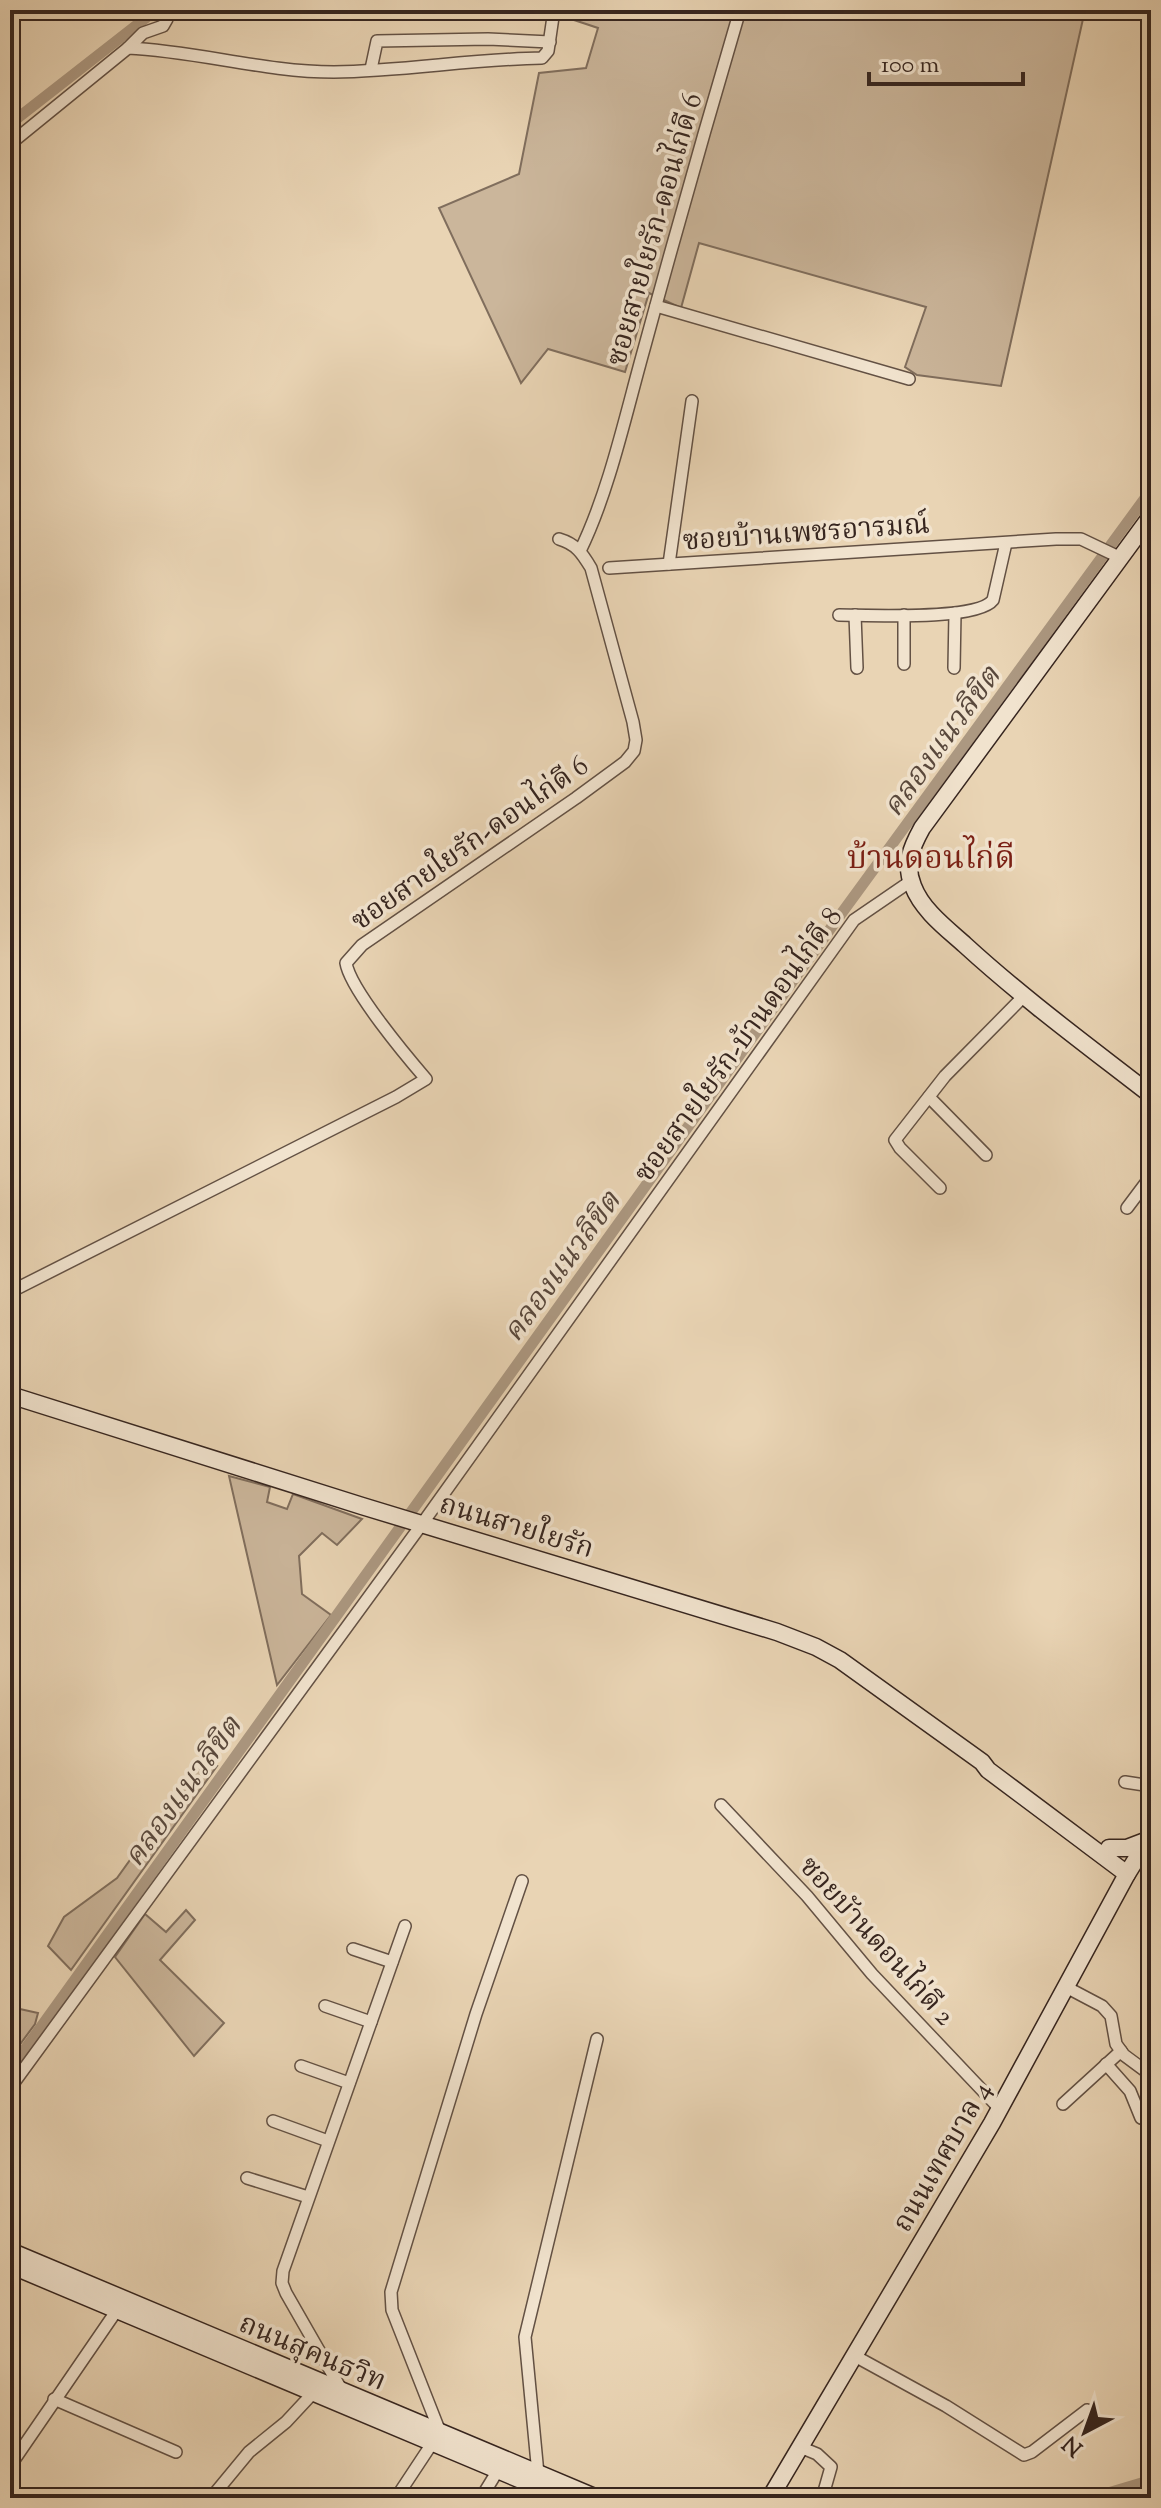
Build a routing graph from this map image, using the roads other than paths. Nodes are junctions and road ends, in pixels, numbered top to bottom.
1 (554, 10) edge
2 (740, 10) edge
3 (166, 14) edge
4 (550, 42) junction
5 (128, 48) junction
6 (372, 59) junction
7 (10, 144) edge
8 (656, 306) junction
9 (909, 379) dead end
10 (692, 401) dead end
11 (1151, 516) edge
12 (559, 539) dead end
13 (1006, 543) junction
14 (580, 551) junction
15 (1117, 556) junction
16 (669, 564) junction
17 (609, 568) dead end
18 (955, 613) junction
19 (839, 615) dead end
20 (855, 615) junction
21 (904, 615) junction
22 (904, 664) dead end
23 (857, 668) dead end
24 (954, 668) dead end
25 (911, 881) junction
26 (1024, 996) junction
27 (1151, 1095) edge
28 (929, 1097) junction
29 (986, 1155) dead end
30 (1151, 1176) edge
31 (940, 1188) dead end
32 (1127, 1208) dead end
33 (10, 1292) edge
34 (10, 1395) edge
35 (419, 1523) junction
36 (1125, 1782) dead end
37 (1151, 1786) edge
38 (721, 1805) dead end
39 (1150, 1837) edge
40 (1106, 1852) junction
41 (1130, 1869) junction
42 (522, 1881) dead end
43 (1114, 1898) junction
44 (405, 1926) dead end
45 (353, 1949) dead end
46 (392, 1962) junction
47 (1066, 1987) junction
48 (325, 2006) dead end
49 (371, 2022) junction
50 (597, 2039) dead end
51 (1121, 2051) junction
52 (1106, 2064) junction
53 (301, 2066) dead end
54 (1151, 2075) edge
55 (349, 2083) junction
56 (10, 2088) edge
57 (1063, 2104) dead end
58 (999, 2108) junction
59 (1141, 2118) dead end
60 (273, 2121) dead end
61 (328, 2141) junction
62 (247, 2178) dead end
63 (308, 2197) junction
64 (10, 2251) edge
65 (10, 2265) edge
66 (117, 2310) junction
67 (853, 2355) junction
68 (342, 2391) junction
69 (313, 2393) junction
70 (54, 2399) junction
71 (348, 2407) junction
72 (1087, 2410) dead end
73 (436, 2437) junction
74 (800, 2447) junction
75 (176, 2452) dead end
76 (501, 2465) junction
77 (10, 2466) edge
78 (538, 2474) junction
79 (823, 2495) dead end
80 (211, 2498) edge
81 (396, 2498) edge
82 (481, 2498) edge
83 (564, 2498) edge
84 (597, 2498) edge
85 (770, 2498) edge

1 - 4 street
2 - 8 street, ซอยสายใยรัก-ดอนไก่ดี 6
3 - 5 street
4 - 6 street
4 - 6 street
5 - 6 street
5 - 7 street
8 - 9 street
8 - 14 street, ซอยสายใยรัก-ดอนไก่ดี 6
10 - 16 street
11 - 15 street
12 - 14 street
13 - 15 street, ซอยบ้านเพชรอารมณ์
13 - 16 street, ซอยบ้านเพชรอารมณ์
13 - 18 street
14 - 33 street, ซอยสายใยรัก-ดอนไก่ดี 6
15 - 25 street
16 - 17 street, ซอยบ้านเพชรอารมณ์
18 - 21 street
18 - 24 street
19 - 20 street
20 - 21 street
20 - 23 street
21 - 22 street
25 - 26 street
25 - 35 street, ซอยสายใยรัก-บ้านดอนไก่ดี 8
26 - 27 street
26 - 28 street
28 - 29 street
28 - 31 street
30 - 32 street
34 - 35 street, ถนนสายใยรัก
35 - 40 street, ถนนสายใยรัก
35 - 56 street, ซอยสายใยรัก-บ้านดอนไก่ดี 8
36 - 37 street
38 - 58 street, ซอยบัานดอนไก่ดี 2
39 - 40 street
39 - 41 street, ถนนเทศบาล 4
40 - 41 street, ถนนสายใยรัก
40 - 43 street
41 - 43 street, ถนนเทศบาล 4
42 - 73 street
43 - 47 street, ถนนเทศบาล 4
44 - 46 street
45 - 46 street
46 - 49 street
47 - 51 street
47 - 58 street, ถนนเทศบาล 4
48 - 49 street
49 - 55 street
50 - 78 street
51 - 52 street
51 - 54 street
52 - 57 street
52 - 59 street
53 - 55 street
55 - 61 street
58 - 67 street, ถนนเทศบาล 4
60 - 61 street
61 - 63 street
62 - 63 street
63 - 68 street
64 - 68 street, ถนนสุคนธวิท
65 - 66 street, ถนนสุคนธวิท
66 - 69 street, ถนนสุคนธวิท
66 - 70 street
67 - 72 street
67 - 74 street, ถนนเทศบาล 4
68 - 71 street
68 - 73 street, ถนนสุคนธวิท
69 - 71 street, ถนนสุคนธวิท
69 - 80 street
70 - 75 street
70 - 77 street
71 - 73 street, ถนนสุคนธวิท
73 - 76 street, ถนนสุคนธวิท
73 - 81 street
74 - 79 street
74 - 85 street, ถนนเทศบาล 4
76 - 78 street, ถนนสุคนธวิท
76 - 82 street
76 - 83 street, ถนนสุคนธวิท
78 - 84 street, ถนนสุคนธวิท

